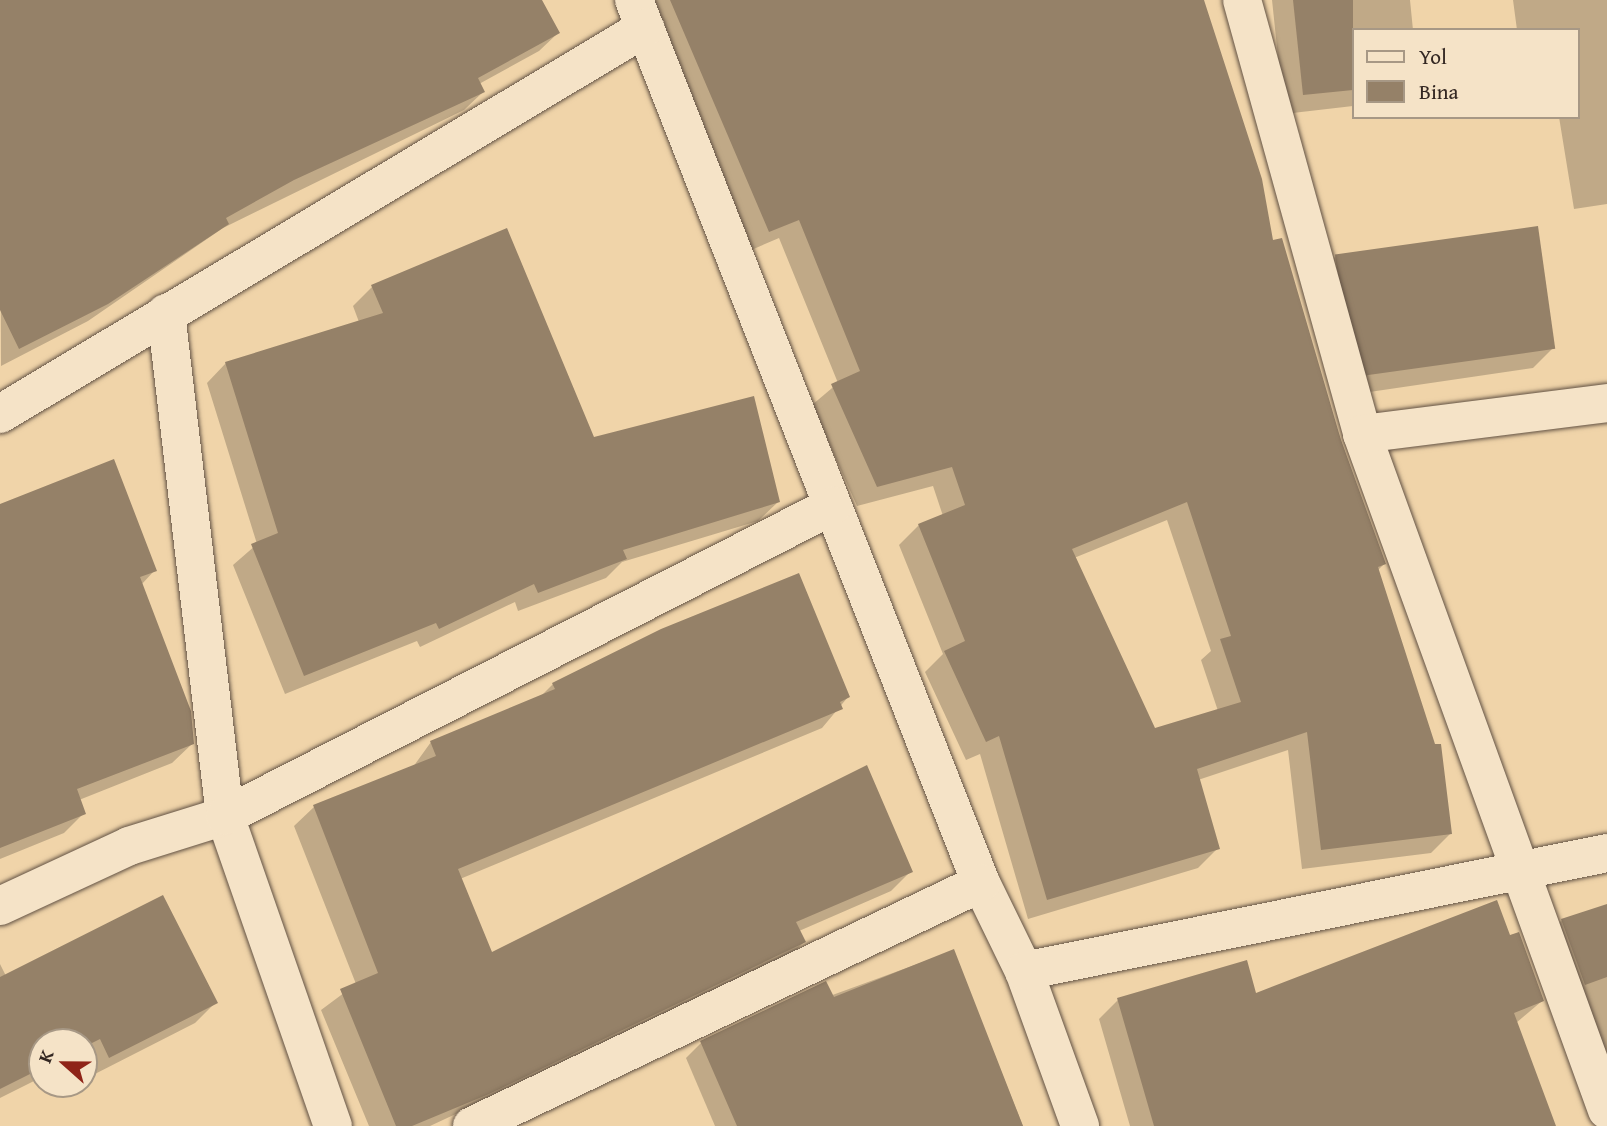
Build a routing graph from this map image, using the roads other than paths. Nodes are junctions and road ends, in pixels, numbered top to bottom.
1 (1242, 0) edge
2 (639, 14) edge
3 (166, 313) junction
4 (1607, 403) edge
5 (0, 414) edge
6 (1362, 434) junction
7 (832, 506) junction
8 (225, 816) junction
9 (1607, 853) edge
10 (1518, 872) junction
11 (981, 883) junction
12 (0, 906) edge
13 (1024, 971) junction
14 (1607, 1110) edge
15 (333, 1126) edge
16 (472, 1126) edge
17 (1080, 1126) edge

1 - 6 street
2 - 3 street
2 - 7 street
3 - 5 street
3 - 8 street
4 - 6 street
6 - 10 street
7 - 8 street
7 - 11 street
8 - 12 street
8 - 15 street
9 - 10 street
10 - 13 street
10 - 14 street
11 - 13 street
11 - 16 street
13 - 17 street

